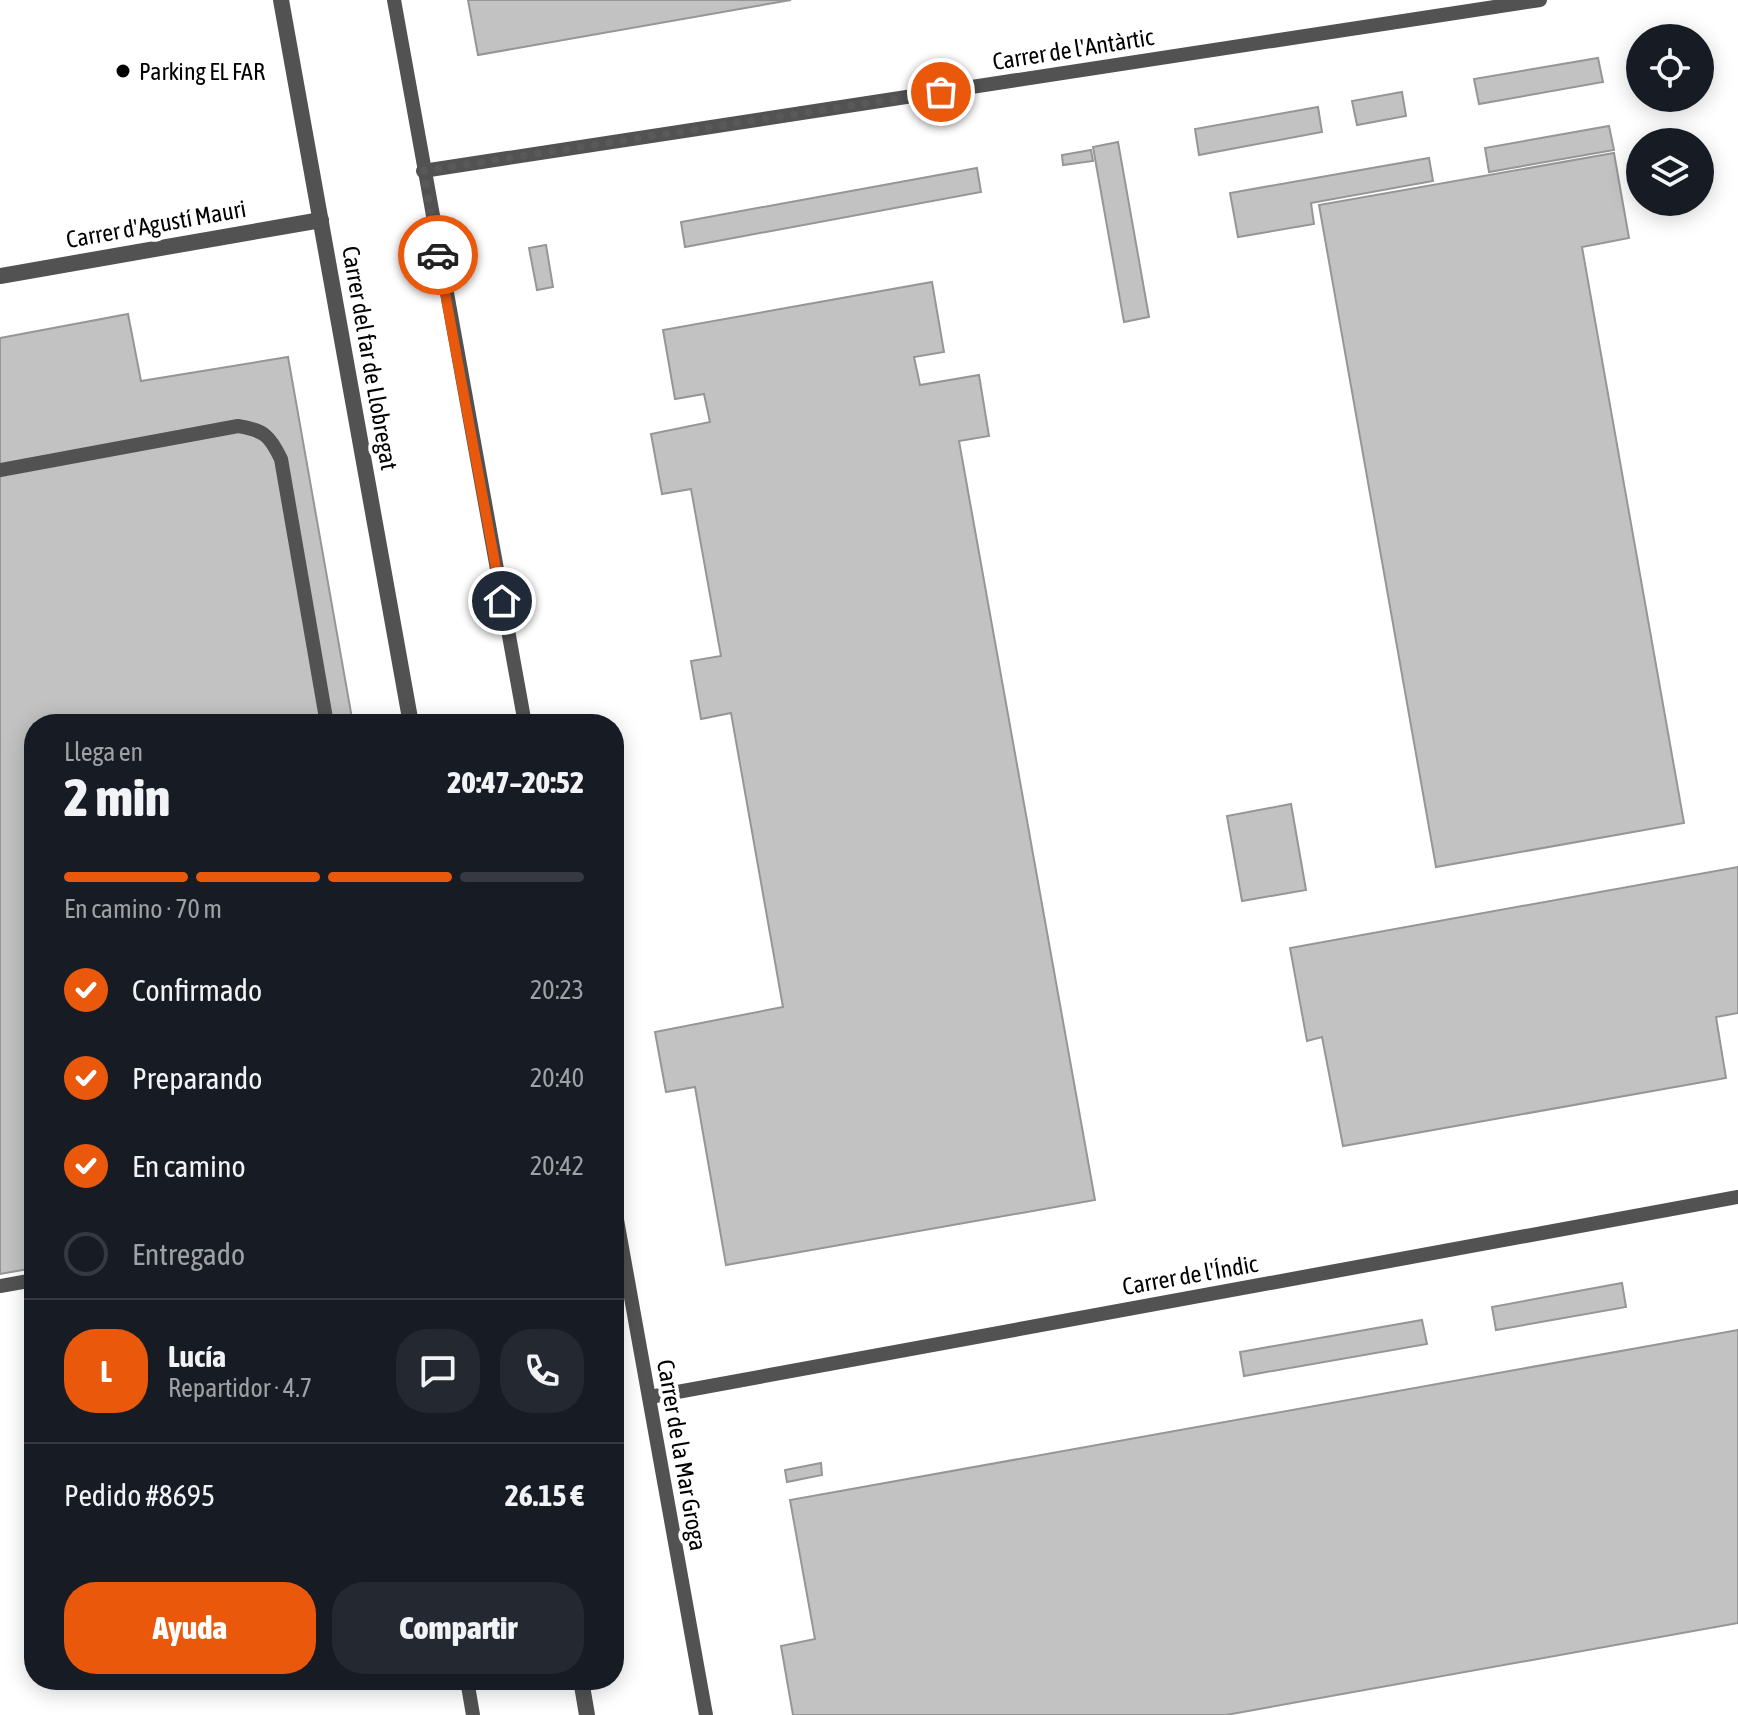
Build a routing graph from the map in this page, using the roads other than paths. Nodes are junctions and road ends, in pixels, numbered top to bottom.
1 (281, 0) edge
2 (394, 0) edge
3 (1540, 0) edge
4 (423, 171) junction
5 (321, 220) junction
6 (0, 276) edge
7 (0, 470) edge
8 (325, 714) edge
9 (409, 714) edge
10 (523, 714) edge
11 (1738, 1197) edge
12 (624, 1257) edge
13 (24, 1282) edge
14 (0, 1286) edge
15 (650, 1397) junction
16 (469, 1690) edge
17 (583, 1690) edge
18 (473, 1715) edge
19 (587, 1715) edge
20 (706, 1715) edge

1 - 5 street, Carrer del far de Llobregat
2 - 4 lane
3 - 4 lane, Carrer de l'Antàrtic
4 - 10 lane
5 - 6 street, Carrer d'Agustí Mauri
5 - 9 street, Carrer del far de Llobregat
7 - 8 lane
11 - 15 lane, Carrer de l'Índic
12 - 15 lane, Carrer de la Mar Groga
13 - 14 lane
15 - 20 lane, Carrer de la Mar Groga
16 - 18 lane
17 - 19 street

